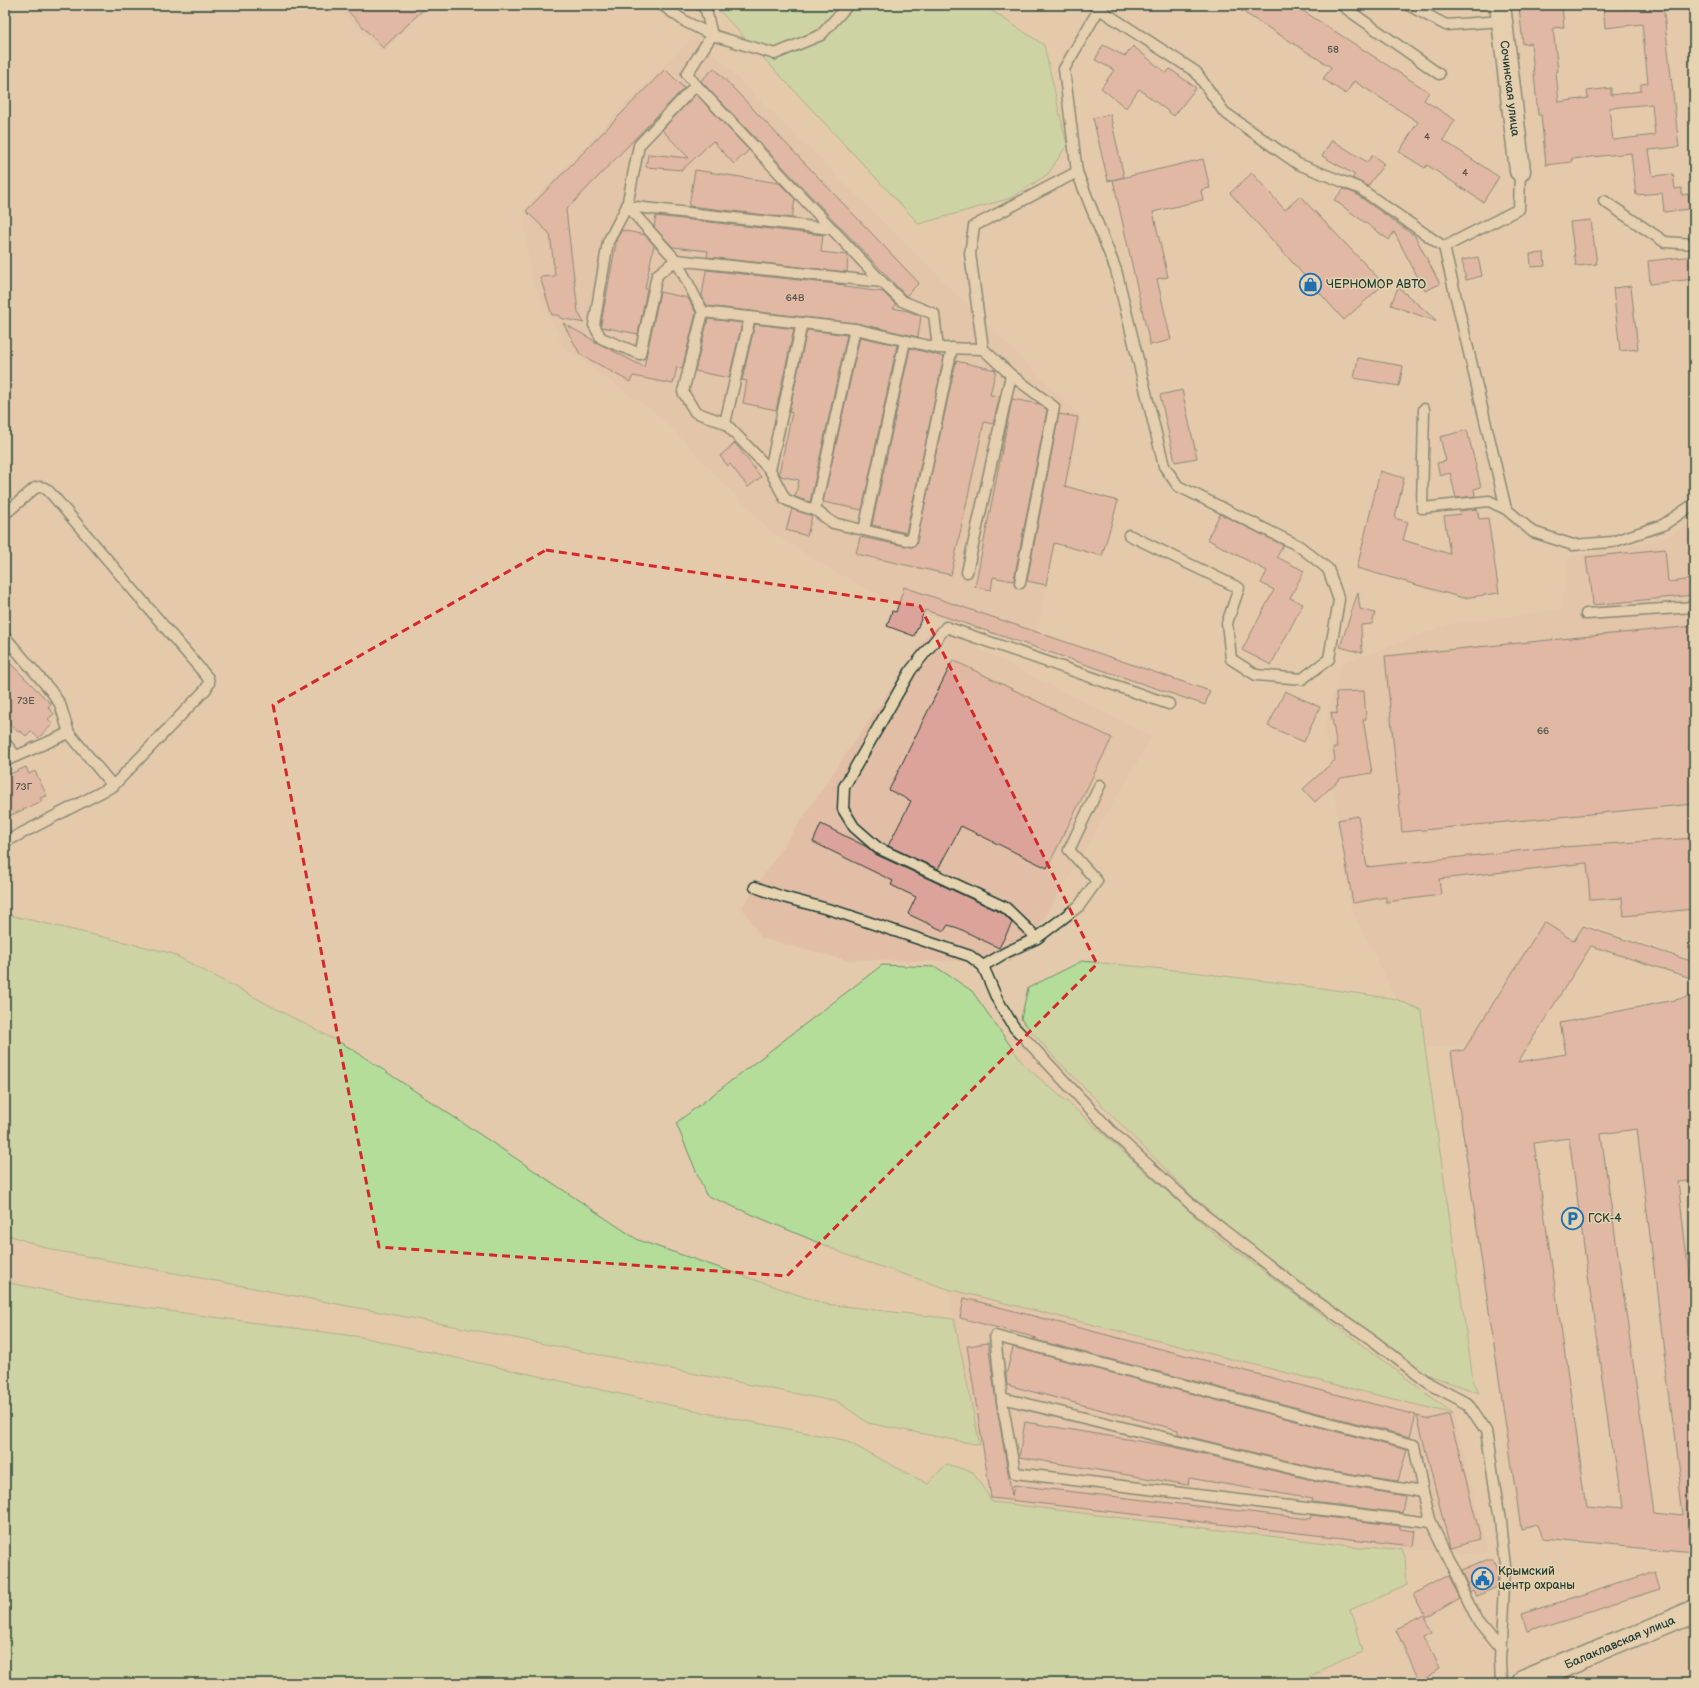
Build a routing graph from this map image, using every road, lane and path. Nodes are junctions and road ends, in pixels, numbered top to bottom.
1 (662, 5) edge
2 (701, 5) edge
3 (848, 5) edge
4 (1341, 5) edge
5 (1408, 5) edge
6 (1096, 7) edge
7 (1501, 13) edge
8 (712, 35) junction
9 (1439, 74) dead end
10 (696, 85) junction
11 (1520, 171) joint
12 (1077, 172) junction
13 (1604, 201) dead end
14 (627, 206) junction
15 (832, 229) junction
16 (1694, 244) edge
17 (1444, 247) junction
18 (676, 260) junction
19 (882, 282) junction
20 (703, 312) junction
21 (750, 317) junction
22 (802, 323) junction
23 (855, 329) junction
24 (905, 341) junction
25 (938, 348) junction
26 (952, 348) junction
27 (983, 349) junction
28 (1011, 375) junction
29 (1424, 409) dead end
30 (725, 423) junction
31 (770, 470) junction
32 (1694, 504) edge
33 (1506, 509) junction
34 (815, 510) junction
35 (5, 514) edge
36 (864, 530) junction
37 (1130, 535) dead end
38 (966, 572) dead end
39 (1020, 583) dead end
40 (1694, 607) edge
41 (1586, 614) dead end
42 (5, 637) edge
43 (1169, 704) dead end
44 (69, 733) junction
45 (5, 743) edge
46 (16, 756) junction
47 (5, 761) edge
48 (1100, 785) dead end
49 (113, 786) junction
50 (5, 842) edge
51 (755, 887) dead end
52 (1036, 938) junction
53 (982, 966) junction
54 (1002, 1398) junction
55 (1423, 1492) junction
56 (1431, 1523) junction
57 (1694, 1611) edge
58 (1501, 1649) junction
59 (1501, 1683) edge
60 (1522, 1683) edge

1 - 8 lane
2 - 8 lane
3 - 8 lane
4 - 9 lane
5 - 7 lane
6 - 12 lane
6 - 17 lane
7 - 11 street, Сочинская улица
8 - 10 lane
10 - 14 lane
10 - 15 lane
11 - 17 lane
12 - 27 lane
12 - 37 lane
13 - 16 lane
14 - 15 lane
14 - 18 lane
14 - 18 lane
15 - 19 lane
17 - 33 lane
18 - 19 lane
18 - 20 lane
19 - 25 lane
20 - 21 lane
20 - 30 lane
21 - 22 lane
21 - 30 lane
22 - 23 lane
22 - 31 lane
23 - 24 lane
23 - 34 lane
24 - 25 lane
24 - 36 lane
25 - 26 lane
26 - 27 lane
26 - 36 lane
27 - 28 lane
28 - 38 lane
28 - 39 lane
29 - 33 lane
30 - 31 lane
31 - 34 lane
32 - 33 lane
34 - 36 lane
35 - 49 lane
40 - 41 lane
42 - 44 lane
43 - 52 lane
44 - 46 lane
44 - 49 lane
45 - 46 lane
46 - 47 lane
48 - 52 lane
49 - 50 lane
51 - 53 lane
52 - 53 lane
53 - 58 lane
54 - 55 lane
54 - 55 lane
54 - 56 lane
55 - 56 lane
56 - 58 lane
57 - 60 main road, Балаклавская улица
58 - 59 lane

